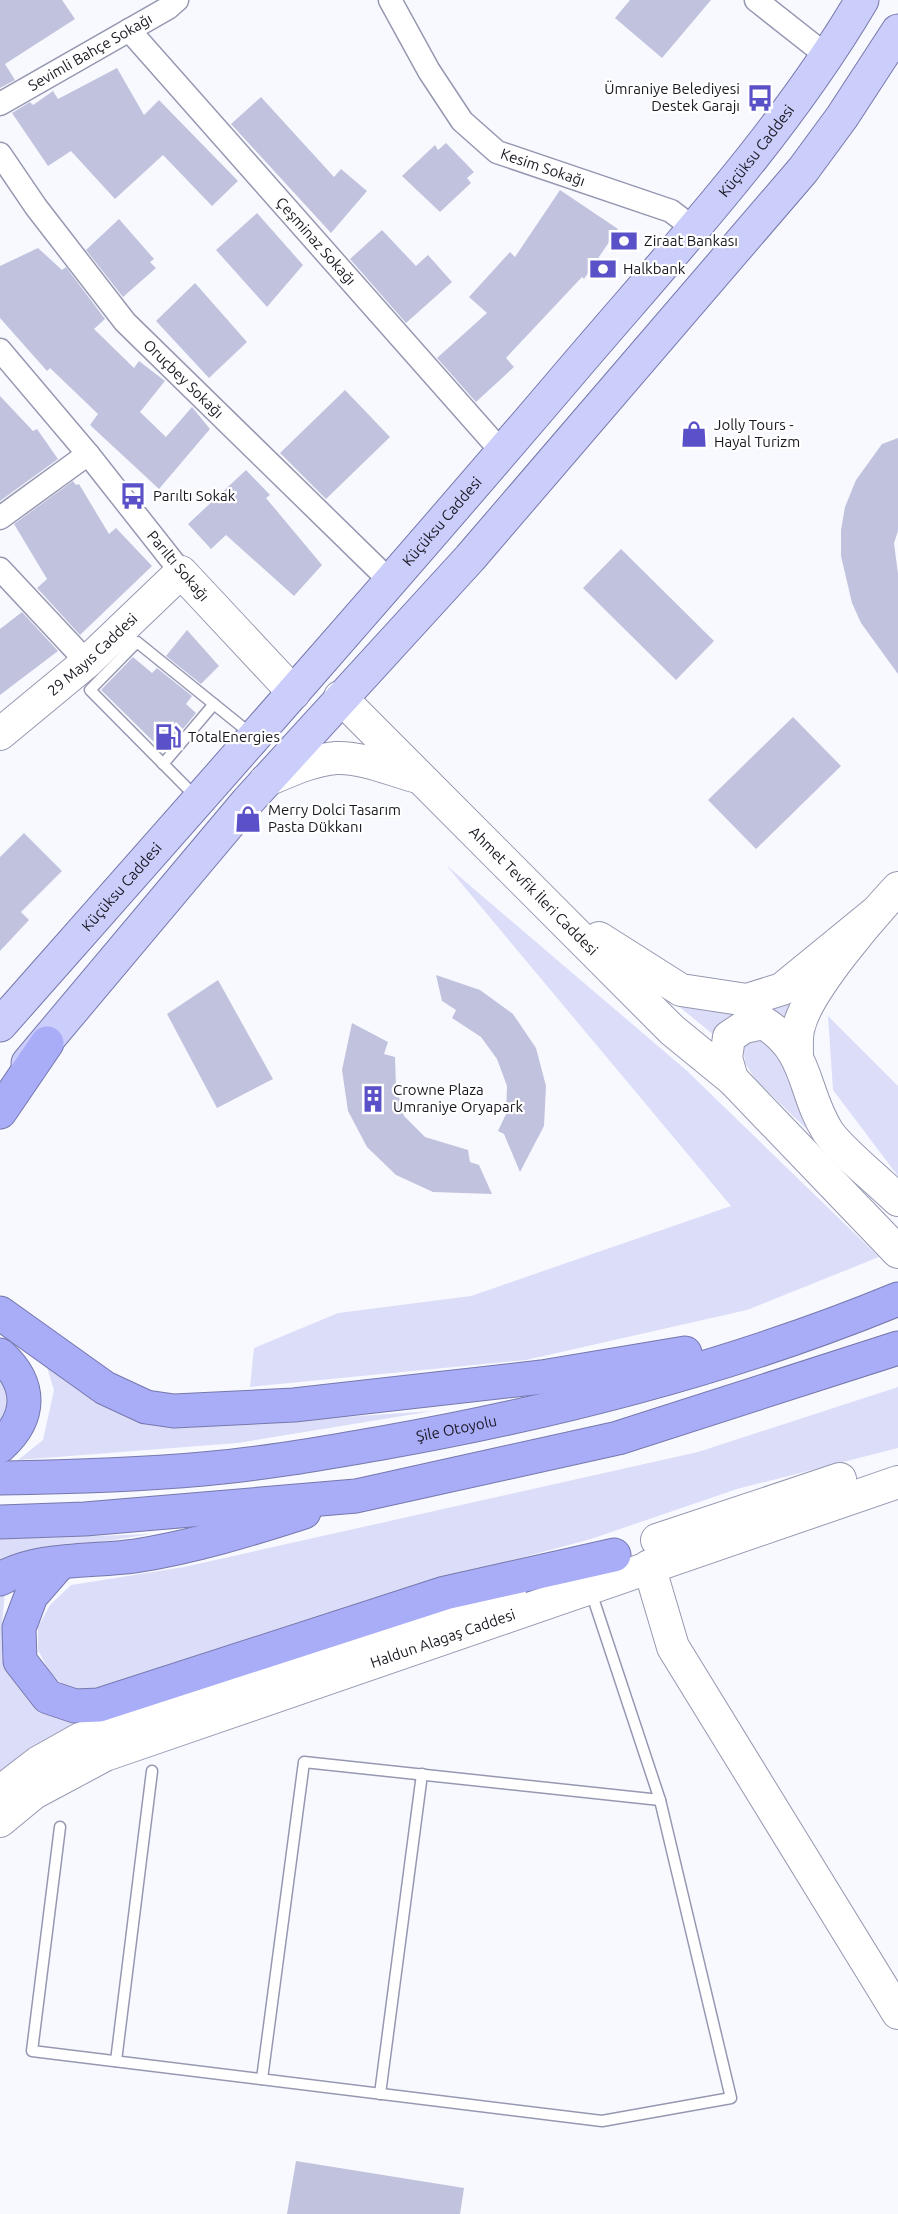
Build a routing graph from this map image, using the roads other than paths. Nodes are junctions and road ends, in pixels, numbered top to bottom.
1 (177, 0) edge
2 (390, 0) edge
3 (756, 0) edge
4 (862, 0) edge
5 (129, 30) junction
6 (898, 31) edge
7 (827, 56) junction
8 (0, 104) edge
9 (0, 154) edge
10 (693, 228) junction
11 (0, 350) edge
12 (502, 452) junction
13 (88, 454) junction
14 (0, 518) edge
15 (0, 569) edge
16 (181, 572) junction
17 (391, 582) junction
18 (361, 618) junction
19 (87, 662) junction
20 (294, 693) junction
21 (340, 697) junction
22 (214, 704) junction
23 (0, 734) edge
24 (254, 737) junction
25 (162, 764) junction
26 (418, 777) junction
27 (265, 782) junction
28 (199, 800) junction
29 (898, 888) edge
30 (541, 899) junction
31 (875, 912) junction
32 (0, 1025) edge
33 (47, 1043) junction
34 (796, 1054) junction
35 (732, 1079) junction
36 (0, 1092) edge
37 (0, 1112) edge
38 (898, 1200) edge
39 (898, 1252) edge
40 (898, 1299) edge
41 (0, 1313) edge
42 (849, 1319) junction
43 (890, 1352) edge
44 (0, 1355) edge
45 (0, 1446) edge
46 (898, 1461) edge
47 (0, 1479) edge
48 (898, 1482) edge
49 (356, 1496) junction
50 (0, 1522) edge
51 (614, 1555) junction
52 (59, 1564) junction
53 (649, 1566) junction
54 (0, 1579) edge
55 (590, 1587) junction
56 (152, 1771) dead end
57 (422, 1774) junction
58 (0, 1792) edge
59 (660, 1800) junction
60 (0, 1821) edge
61 (60, 1827) dead end
62 (898, 2013) edge
63 (116, 2061) junction
64 (262, 2079) junction
65 (380, 2094) junction

1 - 5 street, Sevimli Bahçe Sokağı
2 - 10 street, Kesim Sokağı
3 - 7 street
4 - 7 main road, Küçüksu Caddesi
5 - 8 street, Sevimli Bahçe Sokağı
5 - 12 street, Çeşminaz Sokağı
6 - 21 main road
7 - 10 main road, Küçüksu Caddesi
9 - 17 street, Oruçbey Sokağı
10 - 12 main road, Küçüksu Caddesi
11 - 13 street, Parıltı Sokağı
12 - 17 main road, Küçüksu Caddesi
13 - 14 street
13 - 16 street, Parıltı Sokağı
15 - 19 street
16 - 19 street, 29 Mayıs Caddesi
16 - 20 street, Parıltı Sokağı
17 - 18 main road, Küçüksu Caddesi
18 - 20 main road, Küçüksu Caddesi
18 - 21 main road
19 - 23 street, 29 Mayıs Caddesi
20 - 24 main road, Küçüksu Caddesi
20 - 27 main road
21 - 26 street, Ahmet Tevfik İleri Caddesi
21 - 27 main road
22 - 24 lane
22 - 25 lane
22 - 25 lane
24 - 28 main road, Küçüksu Caddesi
25 - 28 lane
26 - 27 street
26 - 30 street, Ahmet Tevfik İleri Caddesi
27 - 33 main road
28 - 32 main road, Küçüksu Caddesi
29 - 31 street
30 - 31 street
30 - 35 street, Ahmet Tevfik İleri Caddesi
31 - 34 street
33 - 36 main road
33 - 37 highway
34 - 35 street
34 - 38 street
35 - 39 street, Ahmet Tevfik İleri Caddesi
40 - 42 highway, Şile Otoyolu
41 - 42 highway
42 - 47 highway, Şile Otoyolu
43 - 49 highway
44 - 45 highway
46 - 51 street, Haldun Alagaş Caddesi
48 - 53 street, Haldun Alagaş Caddesi
49 - 50 highway
49 - 52 highway
51 - 52 highway
51 - 58 street, Haldun Alagaş Caddesi
52 - 54 highway
53 - 55 street, Haldun Alagaş Caddesi
53 - 62 street
55 - 59 lane
55 - 60 street, Haldun Alagaş Caddesi
56 - 63 lane
57 - 59 lane
57 - 64 lane
57 - 65 lane
59 - 65 lane
61 - 63 lane
63 - 64 lane
64 - 65 lane

